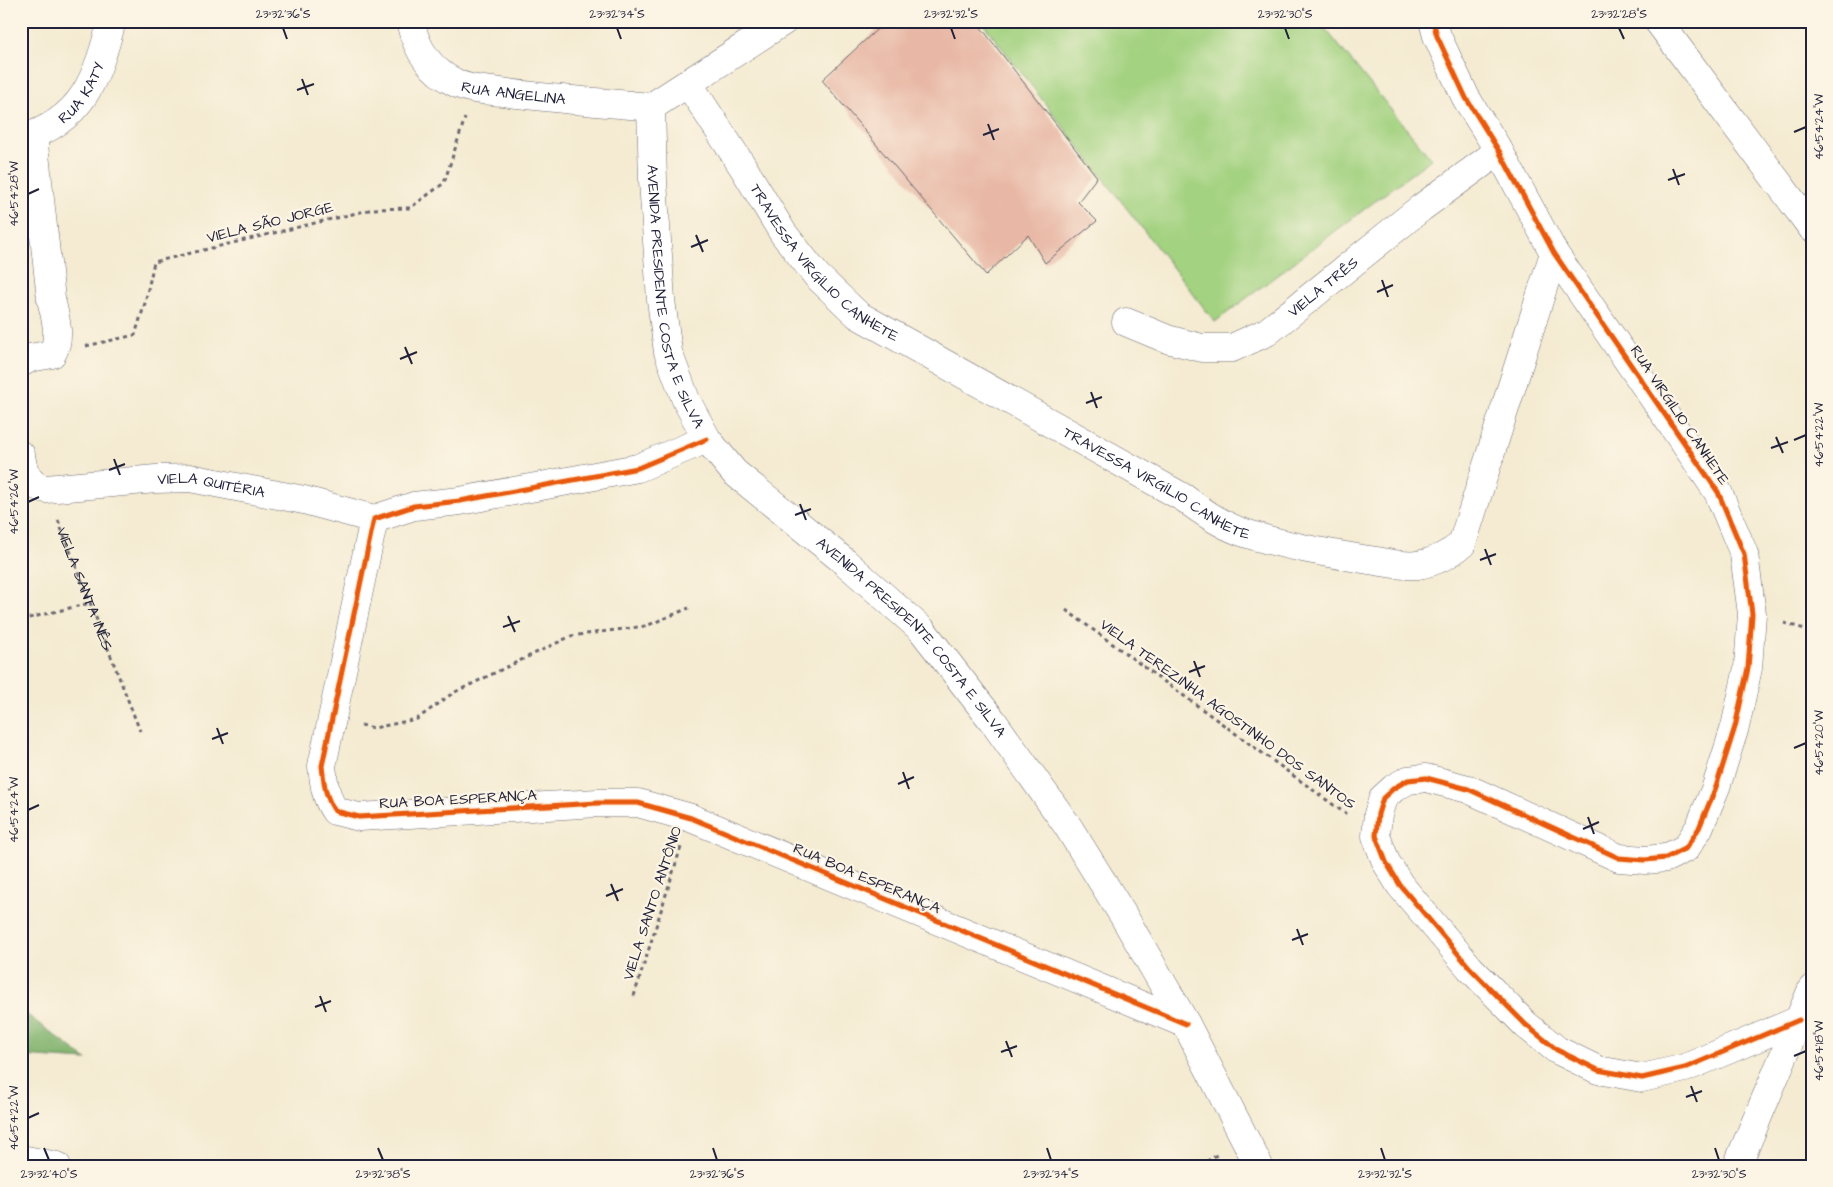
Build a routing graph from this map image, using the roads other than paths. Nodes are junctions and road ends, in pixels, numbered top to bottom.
1 (112, 21) edge
2 (410, 21) edge
3 (784, 21) edge
4 (1433, 21) edge
5 (1658, 21) edge
6 (688, 83) junction
7 (651, 107) junction
8 (27, 137) edge
9 (1498, 150) junction
10 (1812, 228) edge
11 (1554, 253) junction
12 (1126, 322) dead end
13 (21, 363) edge
14 (707, 439) junction
15 (21, 455) edge
16 (374, 519) junction
17 (1812, 989) edge
18 (1799, 1020) junction
19 (1186, 1024) junction
20 (21, 1159) edge
21 (57, 1166) edge
22 (1259, 1166) edge
23 (1737, 1166) edge

1 - 8 street, RUA KATY
2 - 7 street, RUA ANGELINA
3 - 6 street
4 - 9 street, RUA VIRGILIO CANHETE
5 - 10 street
6 - 7 street
6 - 11 street, TRAVESSA VIRGÍLIO CANHETE
7 - 14 street, AVENIDA PRESIDENTE COSTA E SILVA
8 - 13 street
9 - 11 street, RUA VIRGILIO CANHETE
9 - 12 street, VIELA TRÊS
11 - 18 street, RUA VIRGILIO CANHETE
14 - 16 street
14 - 19 street, AVENIDA PRESIDENTE COSTA E SILVA
15 - 16 street, VIELA QUITÉRIA
16 - 19 street, RUA BOA ESPERANÇA
17 - 18 street
18 - 23 street
19 - 22 street, AVENIDA PRESIDENTE COSTA E SILVA
20 - 21 street

